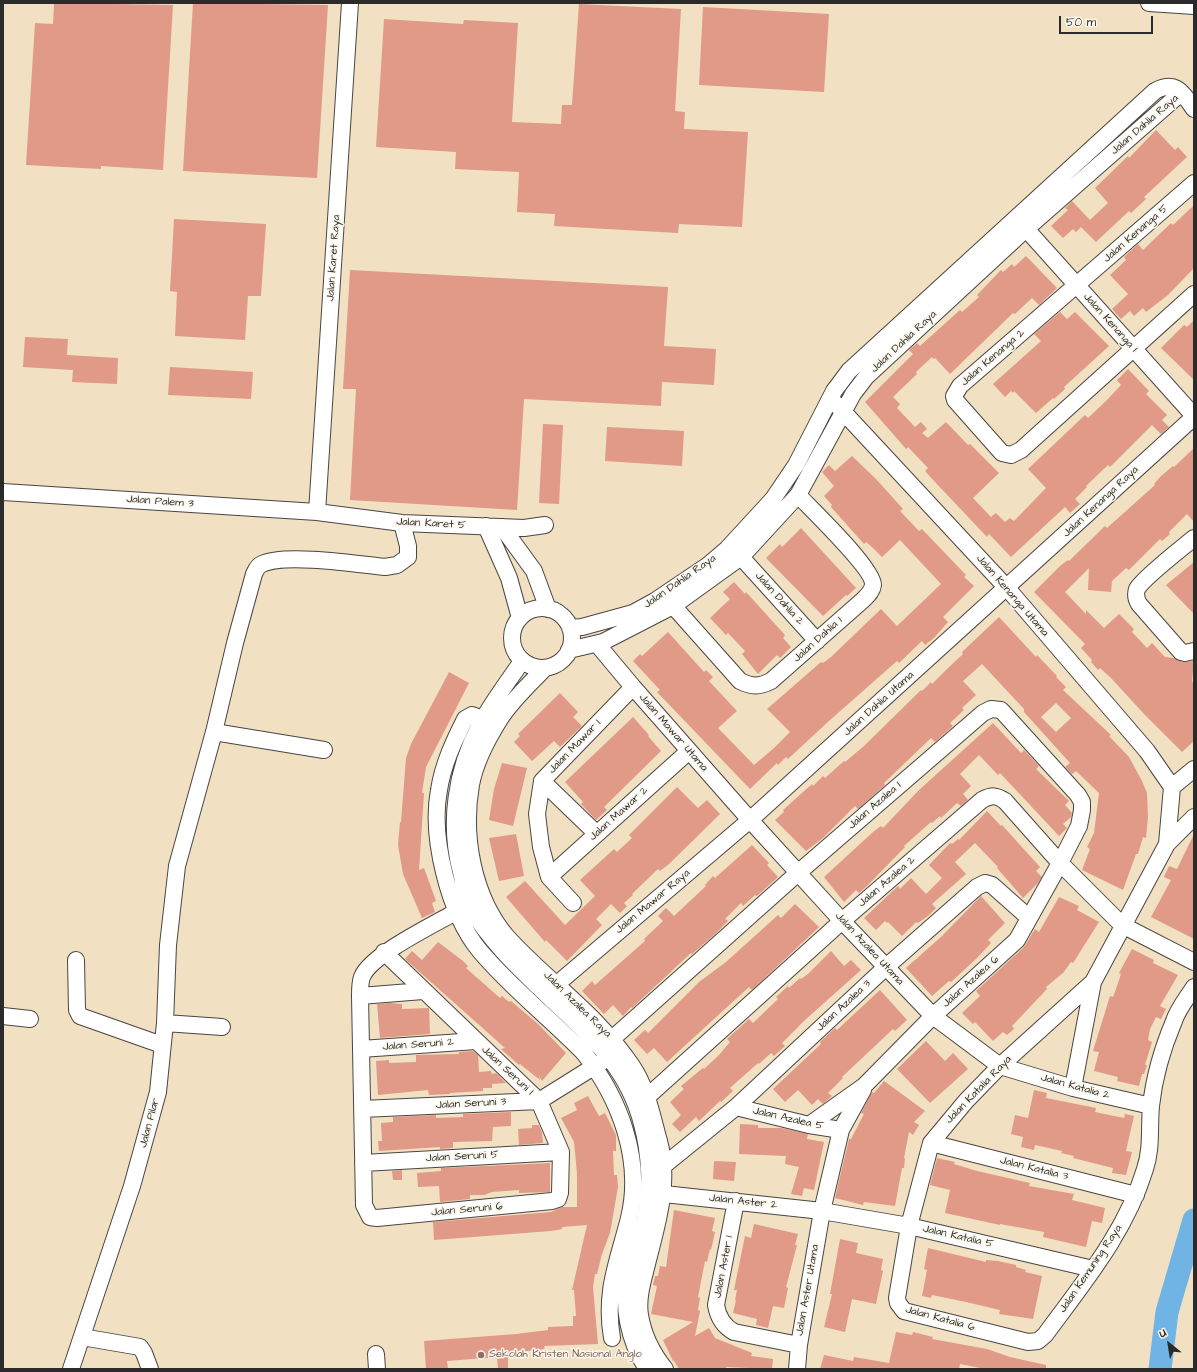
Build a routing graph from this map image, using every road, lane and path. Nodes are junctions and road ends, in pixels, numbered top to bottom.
1 (350, 3) edge
2 (1148, 3) edge
3 (1194, 6) edge
4 (1194, 109) edge
5 (1194, 183) edge
6 (1021, 224) junction
7 (1077, 286) junction
8 (1194, 294) edge
9 (1134, 350) junction
10 (830, 398) junction
11 (844, 412) junction
12 (1194, 416) edge
13 (3, 492) edge
14 (798, 496) junction
15 (317, 512) junction
16 (402, 523) junction
17 (545, 525) dead end
18 (486, 526) junction
19 (502, 527) junction
20 (1194, 538) edge
21 (741, 558) junction
22 (1007, 588) junction
23 (668, 601) junction
24 (548, 609) junction
25 (520, 618) junction
26 (570, 628) junction
27 (817, 641) junction
28 (597, 644) junction
29 (569, 650) junction
30 (1194, 651) edge
31 (522, 661) junction
32 (545, 668) junction
33 (633, 687) junction
34 (214, 732) junction
35 (324, 750) dead end
36 (689, 751) junction
37 (1194, 769) edge
38 (542, 781) junction
39 (1172, 788) junction
40 (1194, 817) edge
41 (750, 820) junction
42 (597, 834) junction
43 (1167, 844) junction
44 (1060, 863) junction
45 (799, 872) junction
46 (549, 877) junction
47 (573, 903) dead end
48 (469, 905) junction
49 (1028, 917) junction
50 (842, 920) junction
51 (1122, 925) junction
52 (384, 952) junction
53 (76, 960) dead end
54 (1194, 962) edge
55 (886, 967) junction
56 (1093, 982) junction
57 (557, 984) junction
58 (1194, 987) edge
59 (423, 991) junction
60 (360, 996) junction
61 (3, 1016) edge
62 (933, 1016) junction
63 (30, 1019) dead end
64 (165, 1023) junction
65 (222, 1027) dead end
66 (612, 1039) junction
67 (476, 1041) junction
68 (162, 1044) junction
69 (361, 1049) junction
70 (609, 1057) junction
71 (595, 1066) junction
72 (1000, 1066) junction
73 (864, 1086) junction
74 (1073, 1088) junction
75 (647, 1097) junction
76 (539, 1101) junction
77 (1151, 1106) junction
78 (736, 1107) junction
79 (362, 1109) junction
80 (809, 1125) junction
81 (841, 1130) junction
82 (931, 1143) junction
83 (561, 1152) junction
84 (363, 1163) junction
85 (662, 1167) junction
86 (560, 1193) joint
87 (649, 1193) junction
88 (1136, 1194) junction
89 (736, 1201) junction
90 (822, 1211) junction
91 (909, 1226) junction
92 (1093, 1269) junction
93 (628, 1325) junction
94 (82, 1337) junction
95 (1038, 1341) joint
96 (798, 1345) junction
97 (71, 1369) edge
98 (150, 1369) edge
99 (647, 1369) edge
100 (665, 1369) edge
101 (798, 1369) edge

1 - 15 street, Jalan Karet Raya
2 - 3 street
4 - 6 street, Jalan Dahlia Raya
5 - 7 street, Jalan Kenanga 5
6 - 7 street, Jalan Kenanga 1
6 - 10 street, Jalan Dahlia Raya
6 - 11 street, Jalan Dahlia Raya
7 - 9 street, Jalan Kenanga 1
7 - 9 street, Jalan Kenanga 2
8 - 9 street
9 - 12 street, Jalan Kenanga 1
10 - 11 street, Jalan Kenanga Utama
10 - 23 street, Jalan Dahlia Raya
11 - 14 street, Jalan Dahlia Raya
11 - 22 street, Jalan Kenanga Utama
12 - 22 street, Jalan Kenanga Raya
13 - 15 street, Jalan Palem 3
14 - 21 street, Jalan Dahlia Raya
14 - 27 street, Jalan Dahlia 1
15 - 16 street, Jalan Karet 5
16 - 18 street, Jalan Karet 5
16 - 34 street, Jalan Pilar
17 - 19 street, Jalan Karet 5
18 - 19 street, Jalan Karet 5
18 - 25 street
19 - 24 street
20 - 30 street
21 - 23 street, Jalan Dahlia Raya
21 - 27 street, Jalan Dahlia 2
22 - 39 street, Jalan Kenanga Utama
22 - 41 street, Jalan Dahlia Utama
23 - 26 street, Jalan Dahlia Raya
23 - 27 street, Jalan Dahlia 1
23 - 28 street, Jalan Dahlia Raya
24 - 25 street
24 - 26 street
25 - 31 street
26 - 29 street
28 - 29 street, Jalan Dahlia Raya
28 - 33 street, Jalan Mawar Utama
29 - 32 street
31 - 32 street
31 - 48 street, Jalan Azalea Raya
32 - 48 street, Jalan Azalea Raya
33 - 36 street, Jalan Mawar Utama
33 - 38 street, Jalan Mawar 1
34 - 35 street
34 - 64 street, Jalan Pilar
36 - 41 street, Jalan Mawar Utama
36 - 42 street, Jalan Mawar 2
37 - 39 street
38 - 42 street
38 - 46 street, Jalan Mawar 1
39 - 43 street, Jalan Katalia Raya
40 - 43 street, Jalan Katalia Raya
41 - 45 street, Jalan Azalea Utama
41 - 57 street, Jalan Mawar Raya
42 - 46 street, Jalan Mawar 2
43 - 51 street, Jalan Katalia Raya
44 - 45 street, Jalan Azalea 1
44 - 49 street, Jalan Azalea 6
44 - 50 street, Jalan Azalea 2
44 - 51 street, Jalan Azalea 2
45 - 50 street, Jalan Azalea Utama
45 - 66 street, Jalan Azalea 1
46 - 47 street, Jalan Mawar 1
48 - 52 street
48 - 57 street, Jalan Azalea Raya
48 - 70 street, Jalan Azalea Raya
48 - 71 street
49 - 55 street, Jalan Azalea 3
49 - 62 street, Jalan Azalea 6
50 - 55 street, Jalan Azalea Utama
50 - 75 street, Jalan Azalea 2
51 - 54 street, Jalan Azalea 2
51 - 56 street, Jalan Katalia Raya
52 - 59 street, Jalan Seruni 1
52 - 60 street
53 - 68 street
55 - 62 street, Jalan Azalea Utama
55 - 78 street, Jalan Azalea 3
56 - 72 street, Jalan Katalia Raya
56 - 74 street, Jalan Katalia Raya
57 - 66 street, Jalan Azalea Raya
58 - 77 street, Jalan Kemuning Raya
59 - 60 street
59 - 67 street, Jalan Seruni 1
60 - 69 street
61 - 63 street
62 - 72 street, Jalan Azalea Utama
62 - 73 street, Jalan Azalea 6
64 - 65 street
64 - 68 street, Jalan Pilar
66 - 75 street, Jalan Azalea Raya
67 - 69 street, Jalan Seruni 2
67 - 76 street, Jalan Seruni 1
68 - 94 street, Jalan Pilar
69 - 79 street
70 - 71 street, Jalan Seruni 3
70 - 87 street, Jalan Azalea Raya
71 - 76 street, Jalan Seruni 3
71 - 87 street
72 - 74 street, Jalan Katalia 2
72 - 82 street, Jalan Katalia Raya
73 - 80 street, Jalan Azalea 6
73 - 81 street, Jalan Azalea 6
74 - 77 street, Jalan Katalia 2
75 - 85 street, Jalan Azalea Raya
76 - 79 street, Jalan Seruni 3
76 - 83 street, Jalan Seruni 1
77 - 88 street, Jalan Kemuning Raya
78 - 80 street, Jalan Azalea 5
78 - 85 street, Jalan Azalea 3
79 - 84 street
80 - 81 street, Jalan Azalea 5
81 - 90 street, Jalan Azalea 6
82 - 88 street, Jalan Katalia 3
82 - 91 street, Jalan Katalia Raya
83 - 84 street, Jalan Seruni 5
83 - 86 street, Jalan Seruni 1
84 - 86 street, Jalan Seruni 6
85 - 87 street, Jalan Azalea Raya
87 - 89 street, Jalan Aster 2
87 - 93 street, Jalan Azalea Raya
87 - 93 street
87 - 100 street, Jalan Azalea Raya
88 - 92 street, Jalan Kemuning Raya
89 - 90 street, Jalan Aster 2
89 - 96 street, Jalan Aster 1
90 - 91 street, Jalan Katalia 5
90 - 96 street, Jalan Aster Utama
91 - 92 street, Jalan Katalia 5
91 - 95 street, Jalan Katalia 6
92 - 95 street, Jalan Kemuning Raya
93 - 99 street, Jalan Azalea Raya
94 - 97 street, Jalan Pilar
94 - 98 street
96 - 101 street, Jalan Aster Utama

